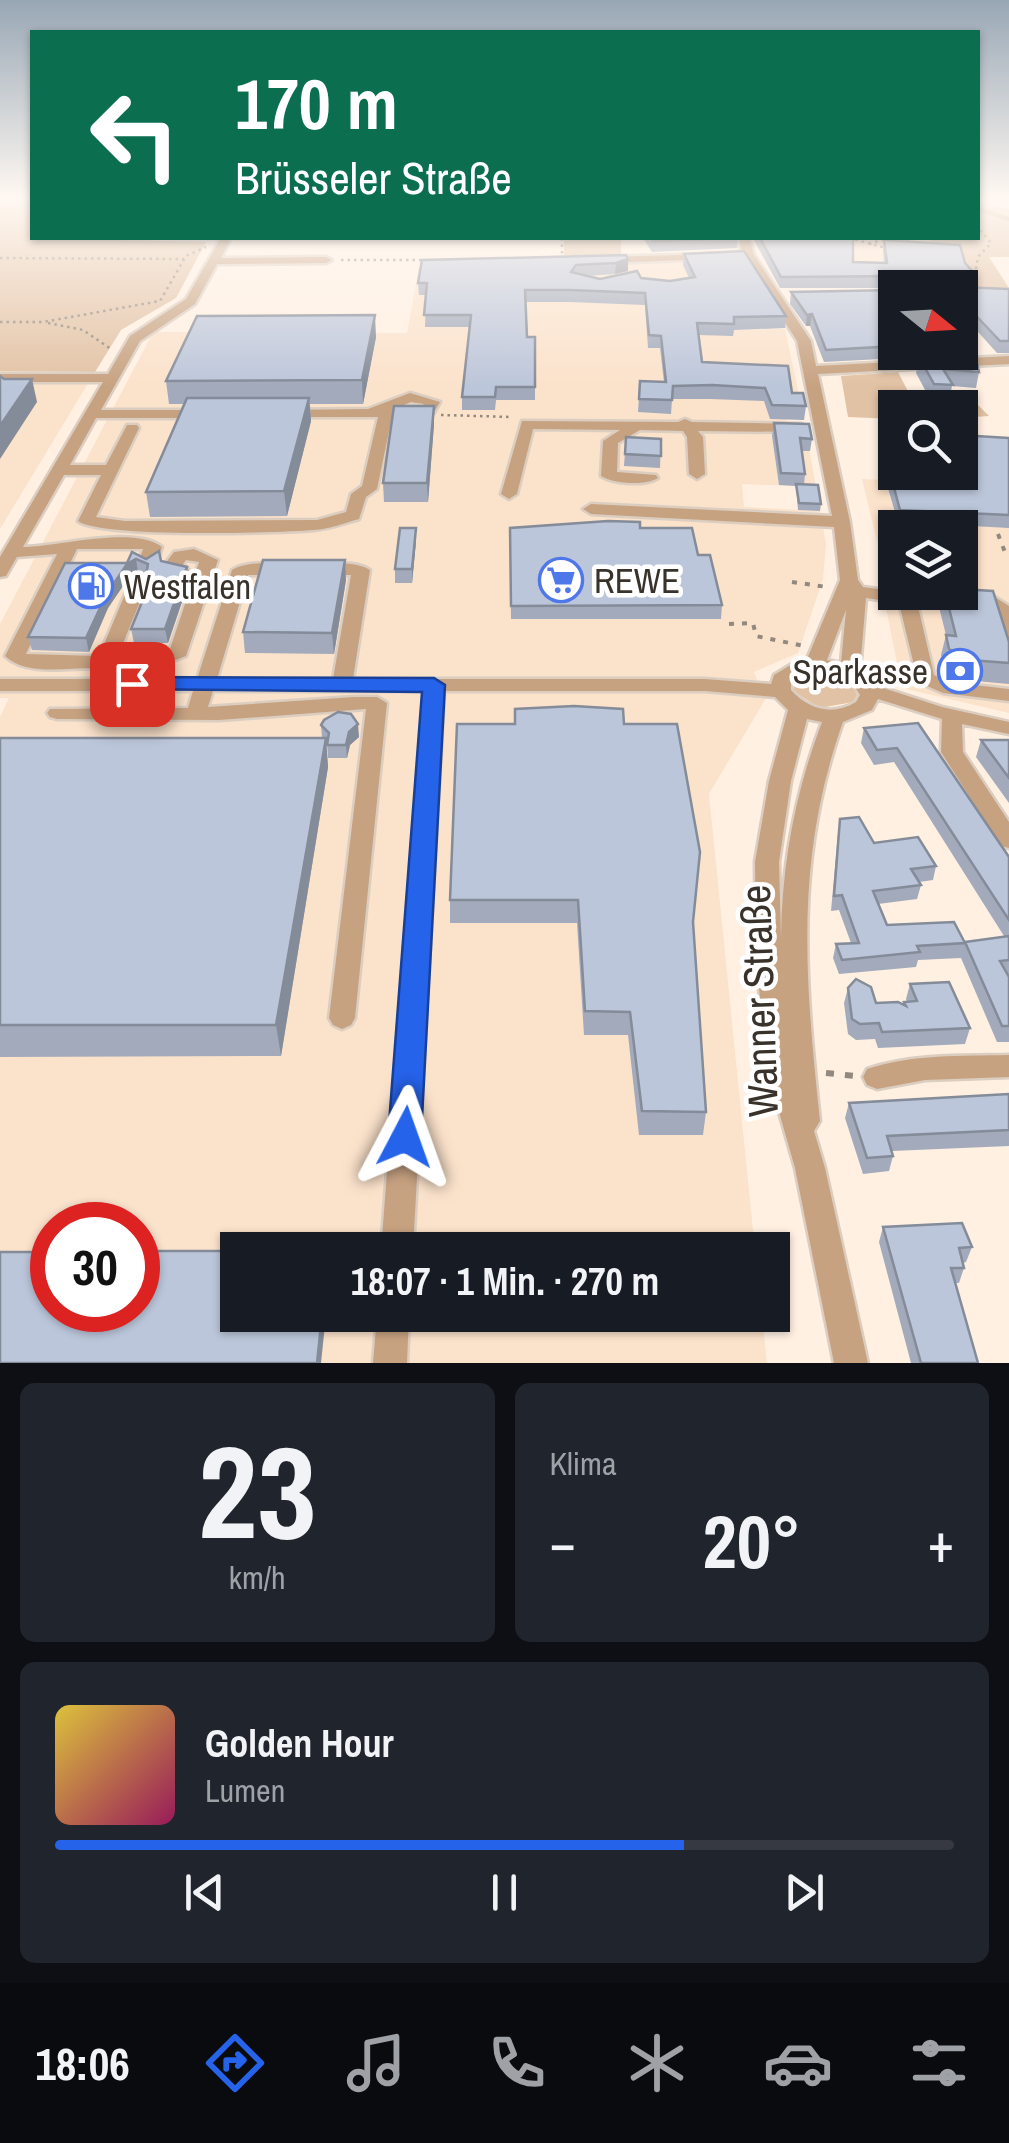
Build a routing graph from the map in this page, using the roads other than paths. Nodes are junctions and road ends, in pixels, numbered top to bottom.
1 (209, 260) edge
2 (318, 260) edge
3 (326, 260) road end
4 (632, 260) junction
5 (641, 260) edge
6 (679, 260) edge
7 (751, 260) edge
8 (562, 262) edge
9 (640, 275) edge
10 (665, 275) dead end
11 (775, 296) junction
12 (792, 296) edge
13 (1009, 360) edge
14 (812, 370) junction
15 (0, 378) edge
16 (111, 378) junction
17 (91, 414) junction
18 (212, 414) edge
19 (272, 414) edge
20 (685, 422) junction
21 (132, 428) dead end
22 (635, 428) junction
23 (823, 429) junction
24 (59, 470) junction
25 (110, 470) junction
26 (698, 474) dead end
27 (650, 478) dead end
28 (509, 494) dead end
29 (591, 508) dead end
30 (842, 522) junction
31 (71, 544) junction
32 (4, 562) edge
33 (184, 574) edge
34 (849, 587) junction
35 (878, 593) edge
36 (978, 599) edge
37 (910, 610) edge
38 (1009, 636) edge
39 (158, 643) edge
40 (819, 656) junction
41 (107, 658) junction
42 (850, 672) junction
43 (0, 684) edge
44 (96, 684) junction
45 (206, 684) junction
46 (342, 685) junction
47 (434, 685) junction
48 (787, 693) junction
49 (1009, 695) edge
50 (867, 698) junction
51 (57, 713) dead end
52 (196, 714) junction
53 (945, 714) junction
54 (834, 717) junction
55 (1009, 728) edge
56 (1009, 840) edge
57 (342, 1018) dead end
58 (1009, 1066) edge
59 (877, 1077) road end
60 (810, 1168) junction
61 (399, 1232) edge
62 (392, 1332) edge
63 (390, 1363) edge
64 (851, 1363) edge

1 - 16 street
2 - 3 street
4 - 5 street
4 - 8 street
4 - 9 street
6 - 10 street
7 - 11 street
11 - 12 street
11 - 14 street
13 - 14 street
14 - 23 street
15 - 16 street
16 - 17 street
17 - 18 street
17 - 24 street
19 - 25 street
20 - 22 street
20 - 23 street
20 - 26 street
21 - 25 street
22 - 27 street
22 - 28 street
23 - 30 street
24 - 25 street
24 - 32 street
29 - 30 street
30 - 34 street
31 - 32 street
31 - 41 street
31 - 41 street
33 - 41 street
34 - 35 street
34 - 40 street
34 - 42 street
36 - 38 street
37 - 49 street
39 - 41 street
40 - 42 street
40 - 48 street
41 - 44 street
42 - 50 street
43 - 44 street
44 - 45 street
45 - 46 street
45 - 46 street
45 - 52 street
46 - 47 street
47 - 48 street
47 - 61 street
48 - 54 street
48 - 60 street, Wanner Straße
50 - 53 street
50 - 54 street
51 - 52 street
52 - 57 street
53 - 55 street
53 - 56 street
54 - 60 street, Wanner Straße
58 - 59 street
60 - 64 street, Wanner Straße
62 - 63 street

